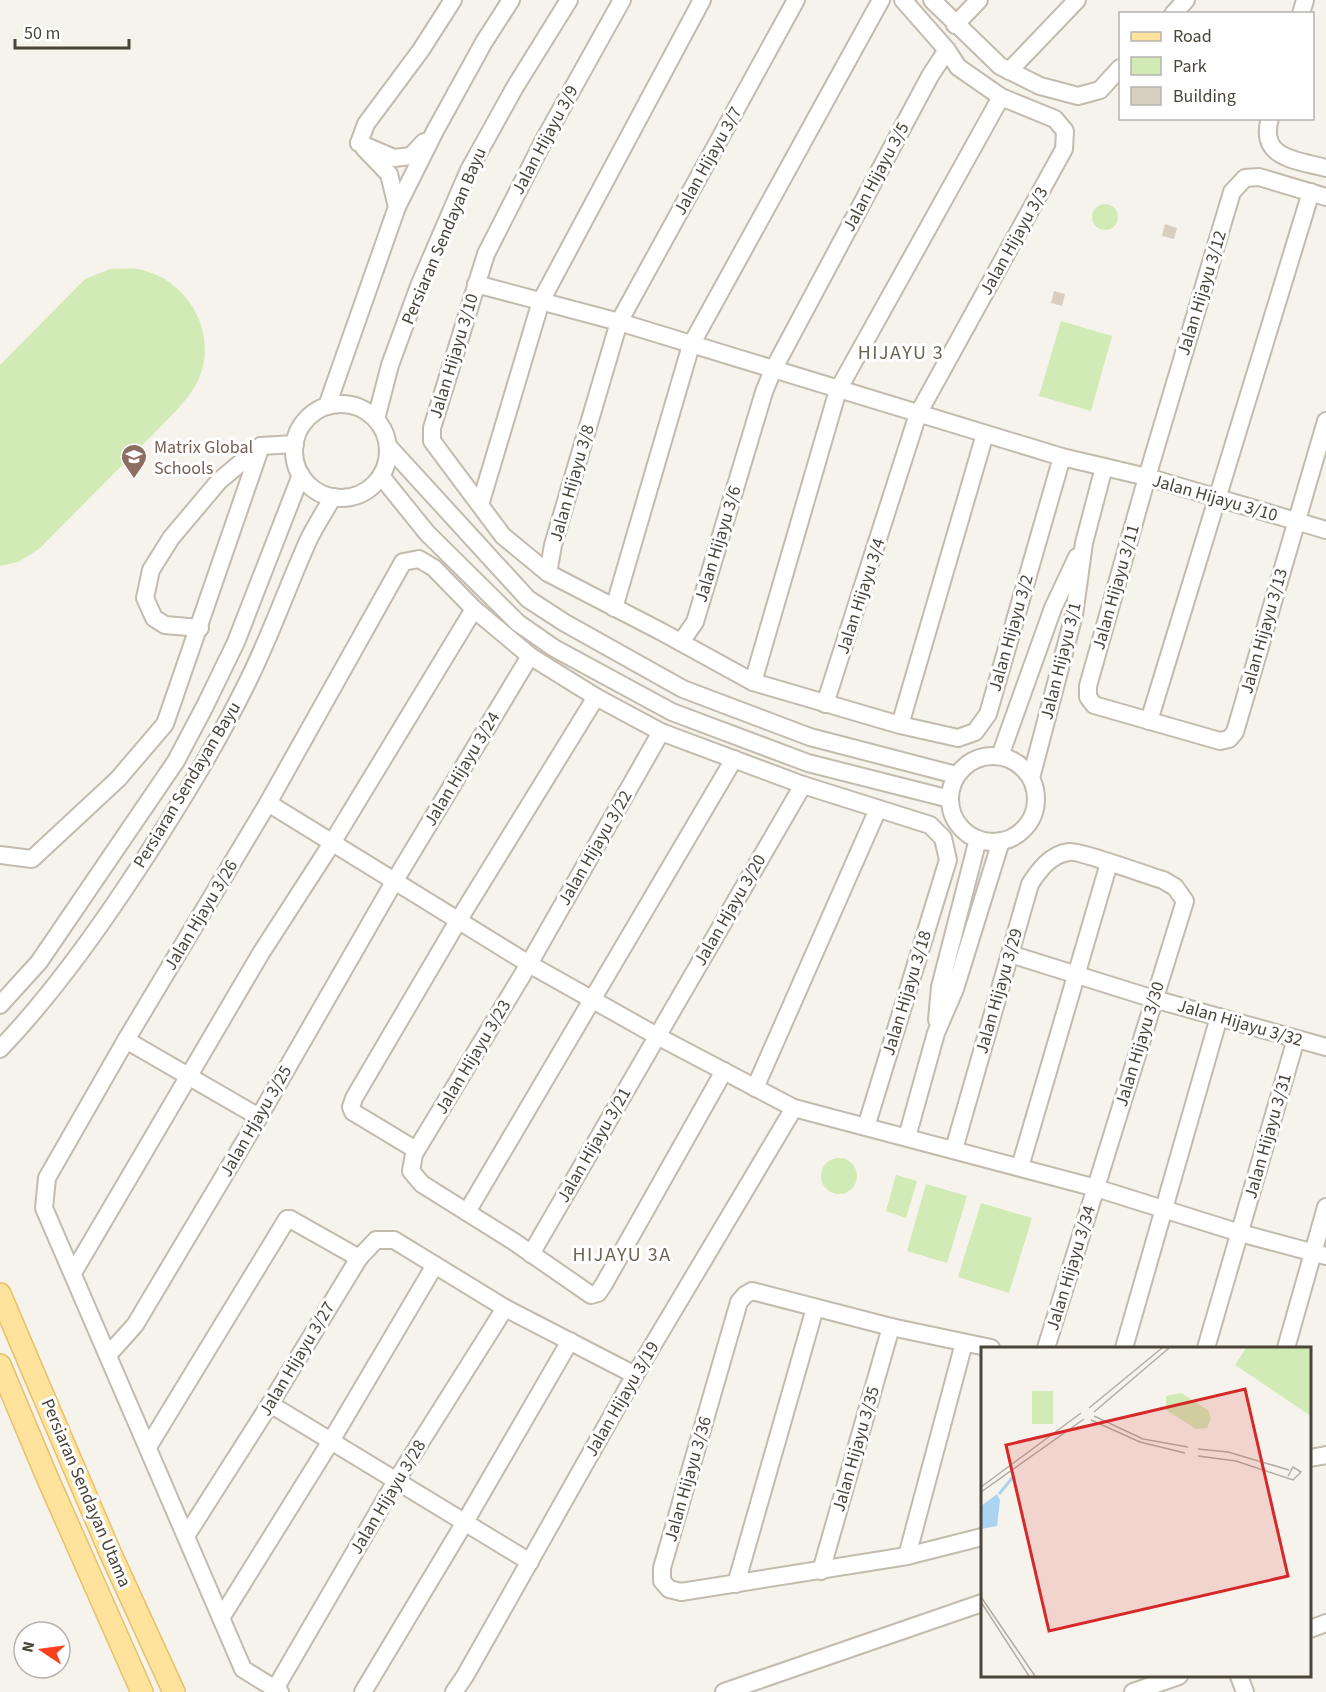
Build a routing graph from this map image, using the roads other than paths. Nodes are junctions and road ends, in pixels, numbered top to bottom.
1 (453, 0) edge
2 (511, 0) edge
3 (569, 0) edge
4 (622, 0) edge
5 (702, 0) edge
6 (796, 0) edge
7 (881, 0) edge
8 (903, 0) edge
9 (932, 0) edge
10 (979, 0) edge
11 (1077, 0) edge
12 (1186, 0) edge
13 (1175, 12) edge
14 (955, 25) junction
15 (947, 50) junction
16 (1119, 69) edge
17 (1009, 71) junction
18 (1001, 98) junction
19 (1270, 120) edge
20 (435, 131) junction
21 (359, 143) junction
22 (1326, 168) edge
23 (1319, 194) edge
24 (397, 207) junction
25 (476, 284) junction
26 (541, 301) junction
27 (619, 322) junction
28 (692, 345) junction
29 (773, 370) junction
30 (838, 390) junction
31 (327, 406) junction
32 (918, 414) junction
33 (376, 419) junction
34 (1326, 421) edge
35 (985, 434) junction
36 (295, 444) junction
37 (261, 446) junction
38 (388, 446) junction
39 (1062, 457) junction
40 (1104, 467) junction
41 (301, 475) junction
42 (381, 476) junction
43 (1147, 477) junction
44 (333, 497) junction
45 (1217, 498) junction
46 (480, 505) junction
47 (1297, 522) junction
48 (1326, 530) edge
49 (1084, 543) junction
50 (548, 573) junction
51 (614, 608) junction
52 (474, 609) junction
53 (200, 628) junction
54 (681, 642) junction
55 (530, 656) junction
56 (753, 682) junction
57 (596, 697) junction
58 (825, 704) junction
59 (1149, 721) junction
60 (900, 725) junction
61 (661, 732) junction
62 (1000, 756) junction
63 (734, 759) junction
64 (956, 775) junction
65 (1031, 778) junction
66 (803, 784) junction
67 (950, 799) junction
68 (268, 803) junction
69 (878, 809) junction
70 (978, 839) junction
71 (1001, 841) junction
72 (332, 843) junction
73 (0, 855) edge
74 (1109, 863) junction
75 (394, 882) junction
76 (458, 921) junction
77 (1010, 954) junction
78 (529, 964) junction
79 (1076, 974) junction
80 (591, 999) junction
81 (1154, 999) junction
82 (0, 1005) edge
83 (1219, 1017) junction
84 (936, 1033) junction
85 (657, 1036) junction
86 (1296, 1039) junction
87 (126, 1040) junction
88 (1326, 1047) edge
89 (0, 1049) edge
90 (724, 1071) junction
91 (190, 1076) junction
92 (755, 1088) junction
93 (794, 1108) junction
94 (259, 1117) junction
95 (866, 1126) junction
96 (907, 1137) junction
97 (954, 1149) junction
98 (416, 1150) junction
99 (1020, 1167) junction
100 (1096, 1188) junction
101 (1326, 1208) edge
102 (1163, 1209) junction
103 (467, 1212) junction
104 (1240, 1233) junction
105 (531, 1254) junction
106 (1319, 1254) edge
107 (359, 1257) junction
108 (435, 1265) junction
109 (73, 1274) junction
110 (0, 1294) edge
111 (505, 1308) junction
112 (815, 1308) junction
113 (891, 1327) junction
114 (570, 1341) junction
115 (964, 1343) junction
116 (986, 1347) edge
117 (1046, 1347) edge
118 (1124, 1347) edge
119 (1206, 1347) edge
120 (1286, 1347) edge
121 (108, 1355) junction
122 (0, 1365) edge
123 (635, 1375) junction
124 (270, 1404) junction
125 (331, 1441) junction
126 (148, 1447) junction
127 (1326, 1455) edge
128 (1311, 1458) edge
129 (396, 1481) junction
130 (465, 1522) junction
131 (186, 1536) junction
132 (981, 1537) edge
133 (907, 1556) junction
134 (530, 1562) junction
135 (821, 1571) junction
136 (736, 1584) junction
137 (981, 1603) edge
138 (221, 1618) junction
139 (1326, 1623) edge
140 (1311, 1629) edge
141 (1176, 1677) edge
142 (1239, 1677) edge
143 (278, 1690) edge
144 (142, 1692) edge
145 (174, 1692) edge
146 (363, 1692) edge
147 (454, 1692) edge
148 (724, 1692) edge
149 (1133, 1692) edge
150 (1245, 1692) edge

1 - 21 street
2 - 20 street
3 - 33 street, Persiaran Sendayan Bayu
4 - 25 street, Jalan Hijayu 3/9
5 - 26 street
6 - 27 street, Jalan Hijayu 3/7
7 - 28 street
8 - 15 street
9 - 14 street
10 - 14 street
11 - 17 street
12 - 13 street
14 - 17 street
15 - 18 street
15 - 29 street, Jalan Hijayu 3/5
16 - 17 street
18 - 30 street
18 - 32 street, Jalan Hijayu 3/3
19 - 22 street
20 - 21 street
20 - 24 street
21 - 24 street
23 - 43 street, Jalan Hijayu 3/12
23 - 45 street
24 - 31 street
25 - 26 street, Jalan Hijayu 3/10
25 - 46 street, Jalan Hijayu 3/10
26 - 27 street, Jalan Hijayu 3/10
26 - 46 street
27 - 28 street, Jalan Hijayu 3/10
27 - 50 street, Jalan Hijayu 3/8
28 - 29 street, Jalan Hijayu 3/10
28 - 51 street
29 - 30 street, Jalan Hijayu 3/10
29 - 54 street, Jalan Hijayu 3/6
30 - 32 street, Jalan Hijayu 3/10
30 - 56 street
31 - 33 street
31 - 36 street
32 - 35 street, Jalan Hijayu 3/10
32 - 58 street, Jalan Hijayu 3/4
33 - 38 street
34 - 47 street, Jalan Hijayu 3/13
35 - 39 street, Jalan Hijayu 3/10
35 - 60 street
36 - 37 street
36 - 41 street
37 - 53 street
37 - 53 street
38 - 42 street
38 - 64 street
39 - 40 street, Jalan Hijayu 3/10
39 - 60 street, Jalan Hijayu 3/2
40 - 43 street, Jalan Hijayu 3/10
40 - 49 street, Jalan Hijayu 3/1
41 - 44 street
41 - 82 street, Persiaran Sendayan Bayu
42 - 44 street
42 - 67 street
43 - 45 street, Jalan Hijayu 3/10
43 - 59 street, Jalan Hijayu 3/11
44 - 89 street, Persiaran Sendayan Bayu
45 - 47 street, Jalan Hijayu 3/10
45 - 59 street
46 - 50 street
47 - 48 street, Jalan Hijayu 3/10
47 - 59 street, Jalan Hijayu 3/13
49 - 62 street, Jalan Hijayu 3/1
49 - 65 street, Jalan Hijayu 3/1
50 - 51 street
51 - 54 street
52 - 55 street
52 - 68 street, Jalan Hjayu 3/26
52 - 72 street
53 - 73 street
54 - 56 street
55 - 57 street
55 - 75 street, Jalan Hijayu 3/24
56 - 58 street
57 - 61 street
57 - 76 street
58 - 60 street
61 - 63 street
61 - 78 street, Jalan Hijayu 3/22
62 - 64 street
62 - 65 street
63 - 66 street
63 - 80 street
64 - 67 street
65 - 71 street
66 - 69 street
66 - 85 street, Jalan Hjayu 3/20
67 - 70 street
68 - 72 street
68 - 87 street, Jalan Hjayu 3/26
69 - 92 street
69 - 95 street, Jalan Hijayu 3/18
70 - 71 street
70 - 84 street
71 - 84 street
72 - 75 street
72 - 91 street
74 - 77 street, Jalan Hijayu 3/29
74 - 79 street
74 - 81 street, Jalan Hijayu 3/30
75 - 76 street
75 - 94 street, Jalan Hjayu 3/25
76 - 78 street
76 - 98 street
77 - 79 street, Jalan Hijayu 3/32
77 - 97 street, Jalan Hijayu 3/29
78 - 80 street
78 - 98 street, Jalan Hijayu 3/23
79 - 81 street, Jalan Hijayu 3/32
79 - 99 street
80 - 85 street
80 - 103 street
81 - 83 street, Jalan Hijayu 3/32
81 - 100 street, Jalan Hijayu 3/30
83 - 86 street, Jalan Hijayu 3/32
83 - 102 street
84 - 96 street
85 - 90 street
85 - 105 street, Jalan Hijayu 3/21
86 - 88 street, Jalan Hijayu 3/32
86 - 104 street, Jalan Hijayu 3/31
87 - 91 street
87 - 109 street, Jalan Hjayu 3/26
90 - 92 street
90 - 105 street
91 - 94 street
91 - 109 street
92 - 93 street
93 - 95 street
93 - 123 street, Jalan Hijayu 3/19
94 - 121 street, Jalan Hjayu 3/25
95 - 96 street
96 - 97 street
97 - 99 street
98 - 103 street
99 - 100 street
100 - 102 street
100 - 117 street, Jalan Hijayu 3/34
101 - 106 street
102 - 104 street
102 - 118 street
103 - 105 street
104 - 106 street
104 - 119 street, Jalan Hijayu 3/31
106 - 120 street
107 - 108 street, Jalan Hijayu 3/27
107 - 124 street, Jalan Hijayu 3/27
107 - 126 street
108 - 111 street, Jalan Hijayu 3/27
108 - 125 street
109 - 121 street, Jalan Hjayu 3/26
110 - 145 main road, Persiaran Sendayan Utama
111 - 114 street, Jalan Hijayu 3/27
111 - 129 street, Jalan Hijayu 3/28
112 - 113 street
112 - 136 street
112 - 136 street, Jalan Hijayu 3/36
113 - 115 street
113 - 135 street, Jalan Hijayu 3/35
114 - 123 street, Jalan Hijayu 3/27
114 - 130 street
115 - 116 street
115 - 133 street
121 - 126 street, Jalan Hjayu 3/26
122 - 144 main road, Persiaran Sendayan Utama
123 - 134 street, Jalan Hijayu 3/19
124 - 125 street
124 - 131 street, Jalan Hijayu 3/27
125 - 129 street
125 - 138 street
126 - 131 street, Jalan Hjayu 3/26
127 - 128 street
129 - 130 street
129 - 143 street, Jalan Hijayu 3/28
130 - 134 street
130 - 146 street
131 - 138 street, Jalan Hjayu 3/26
132 - 133 street
133 - 135 street
134 - 147 street, Jalan Hijayu 3/19
135 - 136 street
137 - 148 street
138 - 143 street, Jalan Hjayu 3/26
139 - 140 street
141 - 149 street
142 - 150 street

